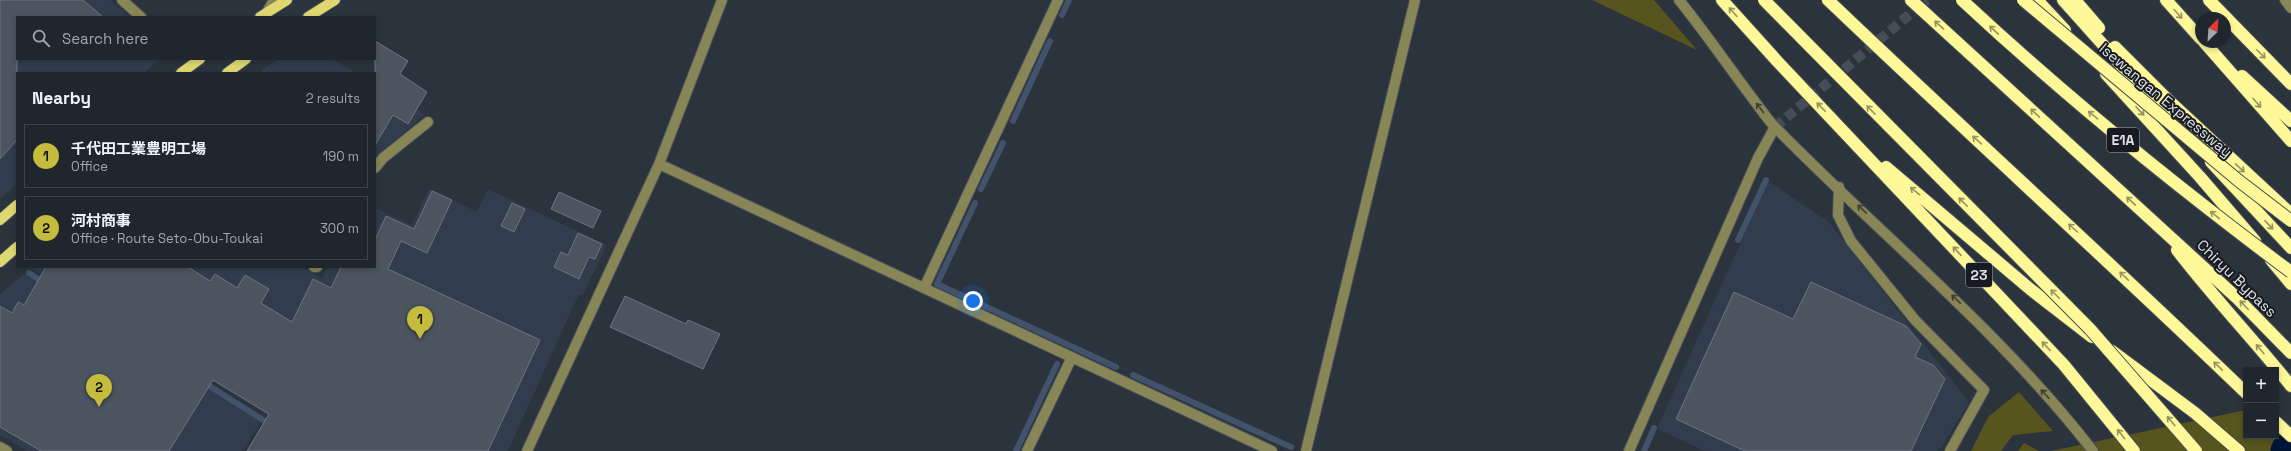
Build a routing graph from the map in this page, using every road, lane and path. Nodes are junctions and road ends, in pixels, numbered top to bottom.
1 (122, 0) edge
2 (274, 0) edge
3 (288, 0) edge
4 (335, 0) edge
5 (722, 0) edge
6 (1058, 0) edge
7 (1415, 0) edge
8 (1679, 0) edge
9 (1722, 0) edge
10 (1764, 0) edge
11 (1818, 0) edge
12 (1828, 0) edge
13 (1911, 0) edge
14 (1962, 0) edge
15 (2023, 0) edge
16 (2037, 0) edge
17 (2064, 0) edge
18 (2075, 0) edge
19 (2166, 0) edge
20 (2209, 0) edge
21 (263, 15) edge
22 (140, 16) edge
23 (310, 16) edge
24 (2195, 31) edge
25 (2210, 48) edge
26 (2212, 48) edge
27 (1879, 49) junction
28 (245, 60) edge
29 (194, 61) edge
30 (182, 72) edge
31 (228, 72) edge
32 (2291, 84) edge
33 (2291, 121) edge
34 (428, 122) dead end
35 (1775, 127) junction
36 (1848, 136) junction
37 (2291, 142) edge
38 (659, 164) junction
39 (376, 167) edge
40 (1839, 187) junction
41 (16, 206) edge
42 (2291, 214) edge
43 (0, 220) edge
44 (2291, 221) edge
45 (2160, 227) junction
46 (16, 248) edge
47 (2291, 248) edge
48 (0, 262) edge
49 (2291, 272) edge
50 (2291, 284) edge
51 (924, 288) junction
52 (2291, 353) edge
53 (1072, 357) junction
54 (2288, 382) edge
55 (2243, 390) edge
56 (2279, 425) edge
57 (2291, 436) edge
58 (0, 447) edge
59 (7, 451) edge
60 (527, 451) edge
61 (1027, 451) edge
62 (1272, 451) edge
63 (1306, 451) edge
64 (1629, 451) edge
65 (1950, 451) edge
66 (2093, 451) edge
67 (2134, 451) edge
68 (2196, 451) edge
69 (2239, 451) edge

1 - 22 street
2 - 21 street
3 - 21 main road
4 - 23 main road
5 - 38 street
6 - 51 street
7 - 63 street
35 -> 8 street
36 -> 9 highway, 23
68 -> 10 highway, bridge
11 - 27 highway
12 - 27 highway
45 -> 13 highway
49 -> 14 highway, E1A, bridge
15 - 44 highway, Isewangan Expressway, bridge
16 -> 50 highway
17 -> 47 highway
18 -> 42 highway
19 -> 24 highway
20 -> 32 highway
25 -> 37 highway
26 - 33 highway
55 -> 27 highway
28 - 31 main road
29 - 30 main road
34 - 39 street
35 - 40 street
35 - 64 street
67 -> 36 highway, 23
69 -> 36 highway, 23, bridge
38 - 51 street
38 - 60 street
40 - 65 street
66 -> 40 street
41 - 43 main road
52 -> 45 highway, Chiryu Bypass
54 -> 45 highway
46 - 48 main road
51 - 53 street
53 - 61 street
53 - 62 street
56 - 57 highway
58 - 59 street

